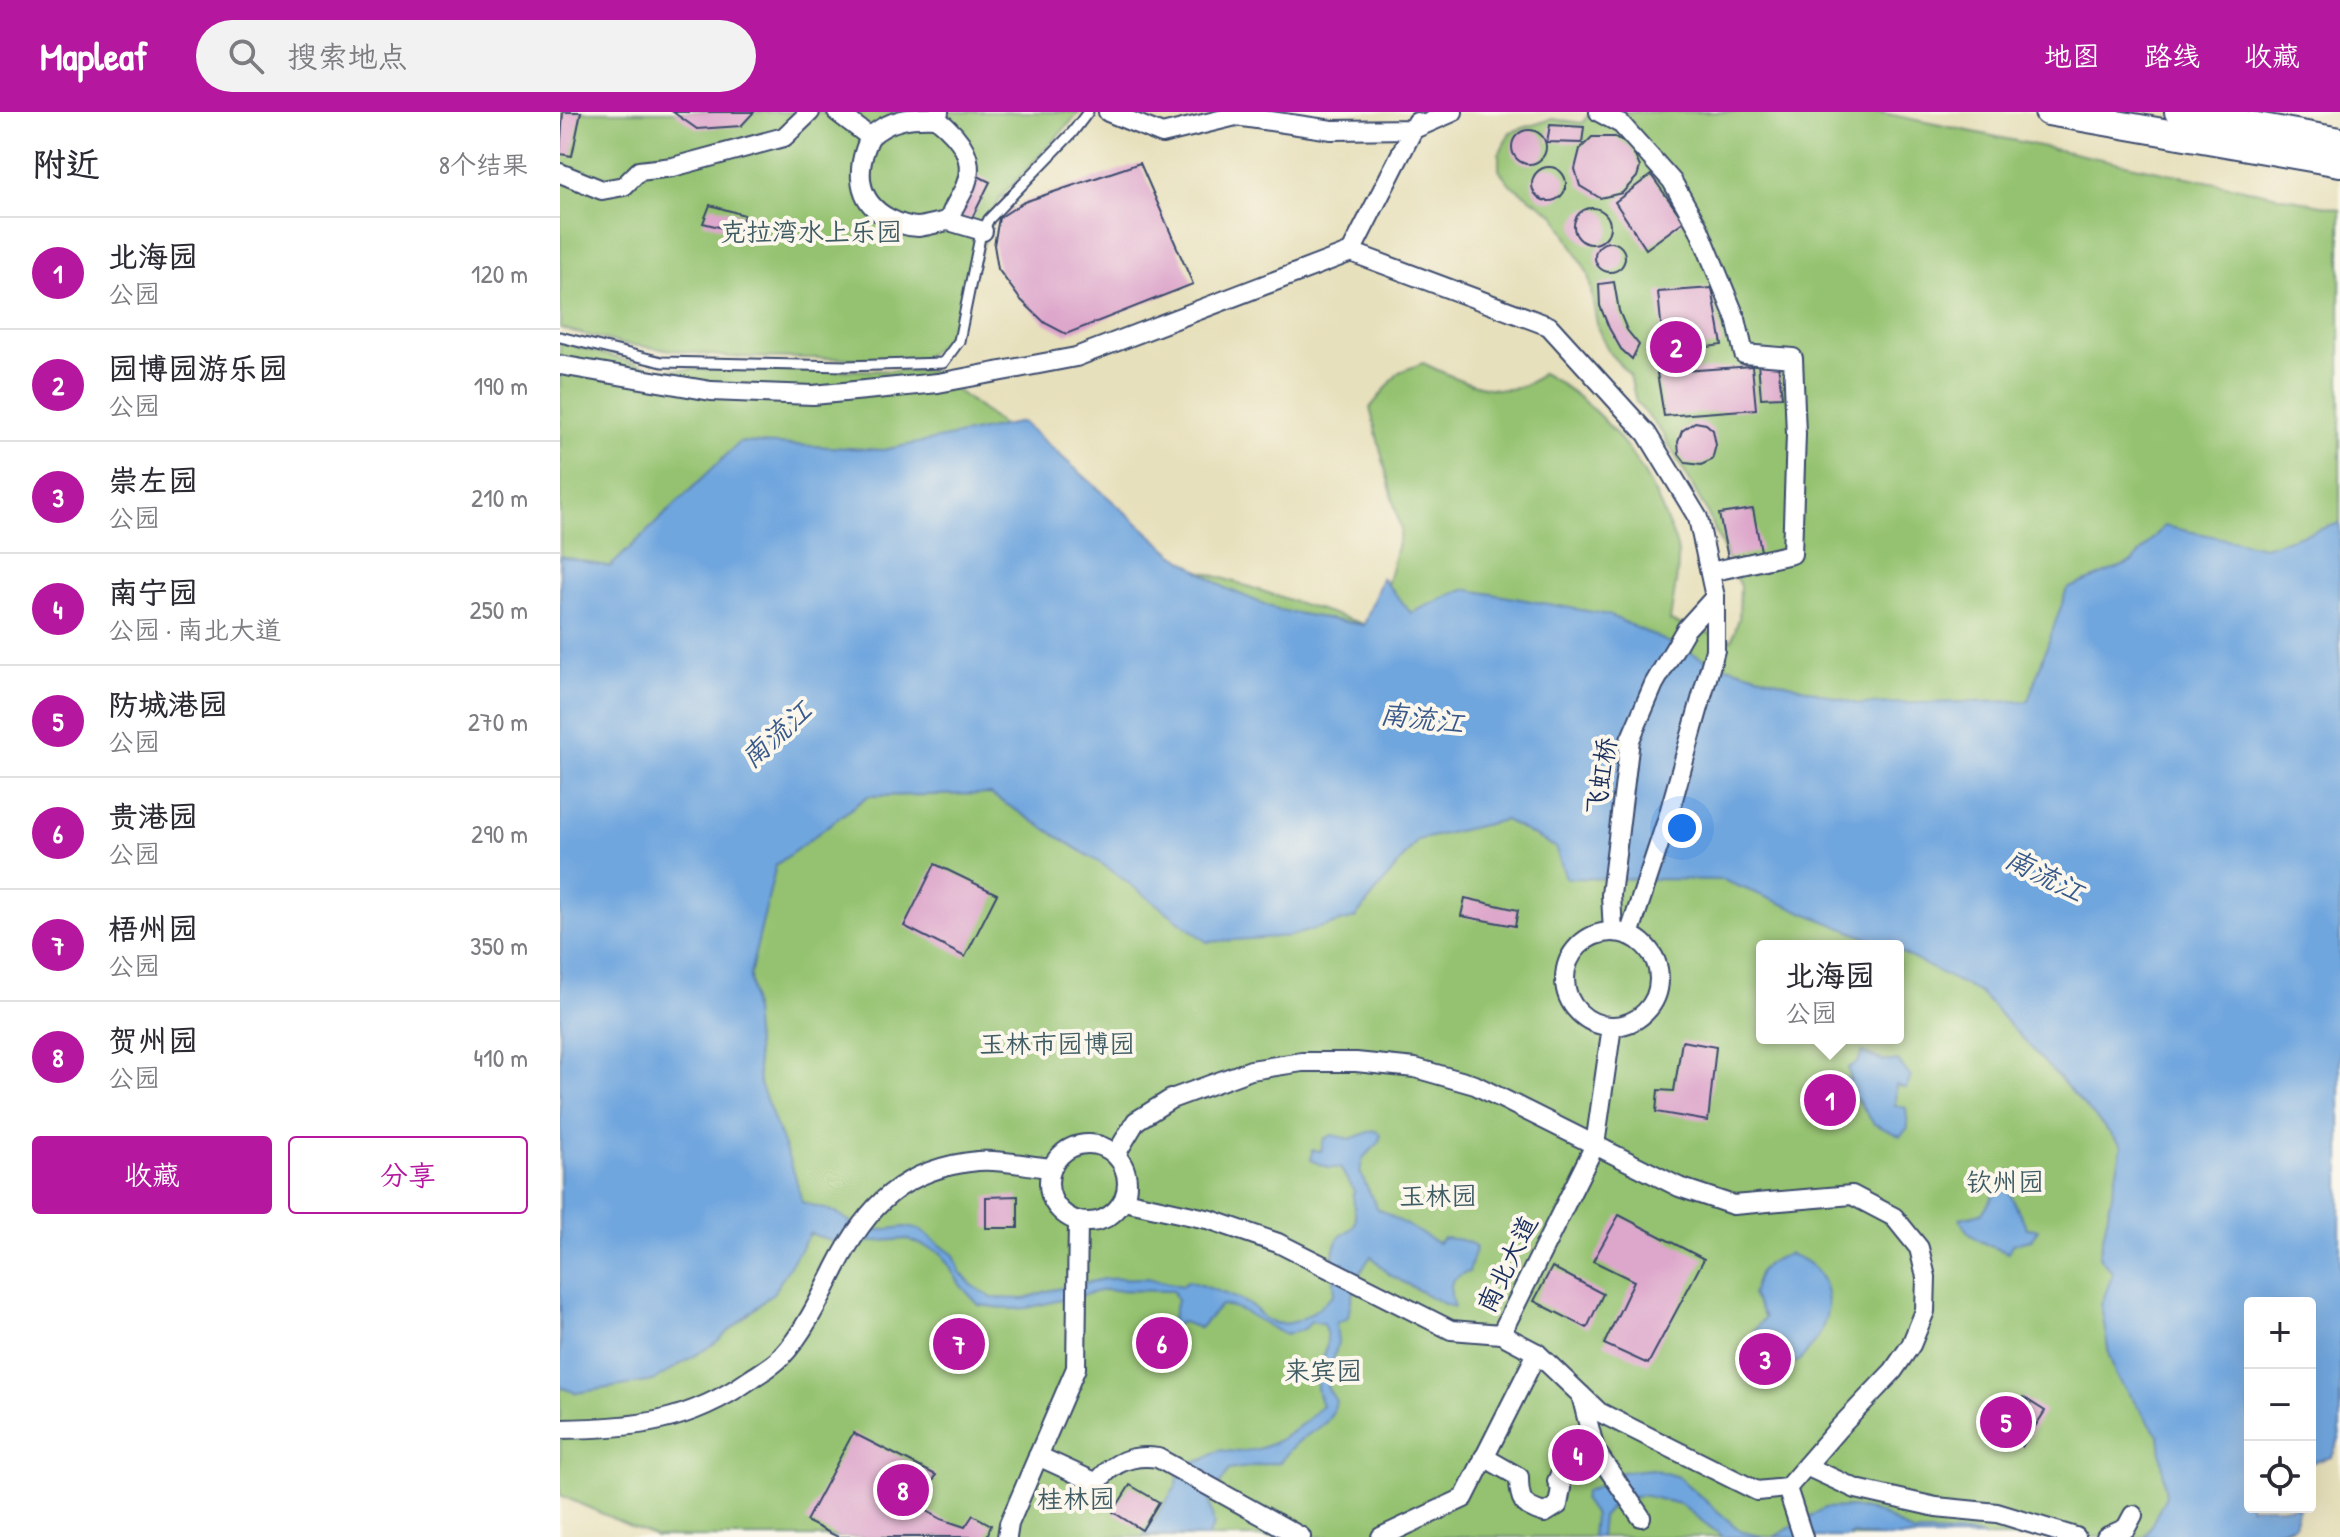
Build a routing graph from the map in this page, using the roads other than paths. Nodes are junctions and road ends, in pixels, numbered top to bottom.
1 (810, 112) edge
2 (837, 112) edge
3 (1088, 112) edge
4 (1108, 112) edge
5 (1453, 112) edge
6 (1599, 112) edge
7 (2048, 112) edge
8 (2178, 112) edge
9 (938, 115) edge
10 (1418, 120) edge
11 (870, 137) junction
12 (2340, 141) edge
13 (2340, 163) edge
14 (560, 173) edge
15 (949, 221) junction
16 (983, 231) junction
17 (1351, 252) junction
18 (560, 337) edge
19 (560, 365) edge
20 (1710, 572) junction
21 (1715, 597) junction
22 (1621, 934) junction
23 (1612, 1026) junction
24 (1595, 1145) junction
25 (1116, 1154) junction
26 (1051, 1168) junction
27 (1124, 1201) junction
28 (1078, 1221) junction
29 (1501, 1334) junction
30 (1537, 1353) junction
31 (1581, 1394) junction
32 (560, 1429) edge
33 (1595, 1450) junction
34 (1038, 1456) junction
35 (1484, 1457) junction
36 (1806, 1466) junction
37 (1787, 1488) junction
38 (2133, 1515) dead end
39 (1641, 1517) dead end
40 (1801, 1530) edge
41 (1007, 1537) edge
42 (1301, 1537) edge
43 (1381, 1537) edge
44 (2076, 1537) edge
45 (2106, 1537) edge

1 - 14 street
2 - 11 street
3 - 16 lane
4 - 10 street
5 - 10 street
6 - 20 street
7 - 13 main road
8 - 12 main road
9 - 11 street
9 - 15 street
10 - 17 street
11 - 15 street
15 - 16 street
16 - 18 lane
17 - 19 street
17 - 20 street
20 - 21 street
21 - 22 street
21 - 22 street, 飞虹桥
22 - 23 street
22 - 23 street
23 - 24 street, 南北大道
24 - 25 street
24 - 29 street, 南北大道
24 - 36 street
25 - 26 street
25 - 27 street
26 - 28 street
26 - 32 street
27 - 28 street
27 - 29 street
28 - 34 street
29 - 30 street, 南北大道
30 - 31 street, 南北大道
30 - 35 street
31 - 33 street
31 - 37 street, 南北大道
33 - 35 street
33 - 39 street
34 - 41 street
34 - 42 street
35 - 43 street
36 - 37 street
36 - 44 street
37 - 40 street
38 - 45 street

